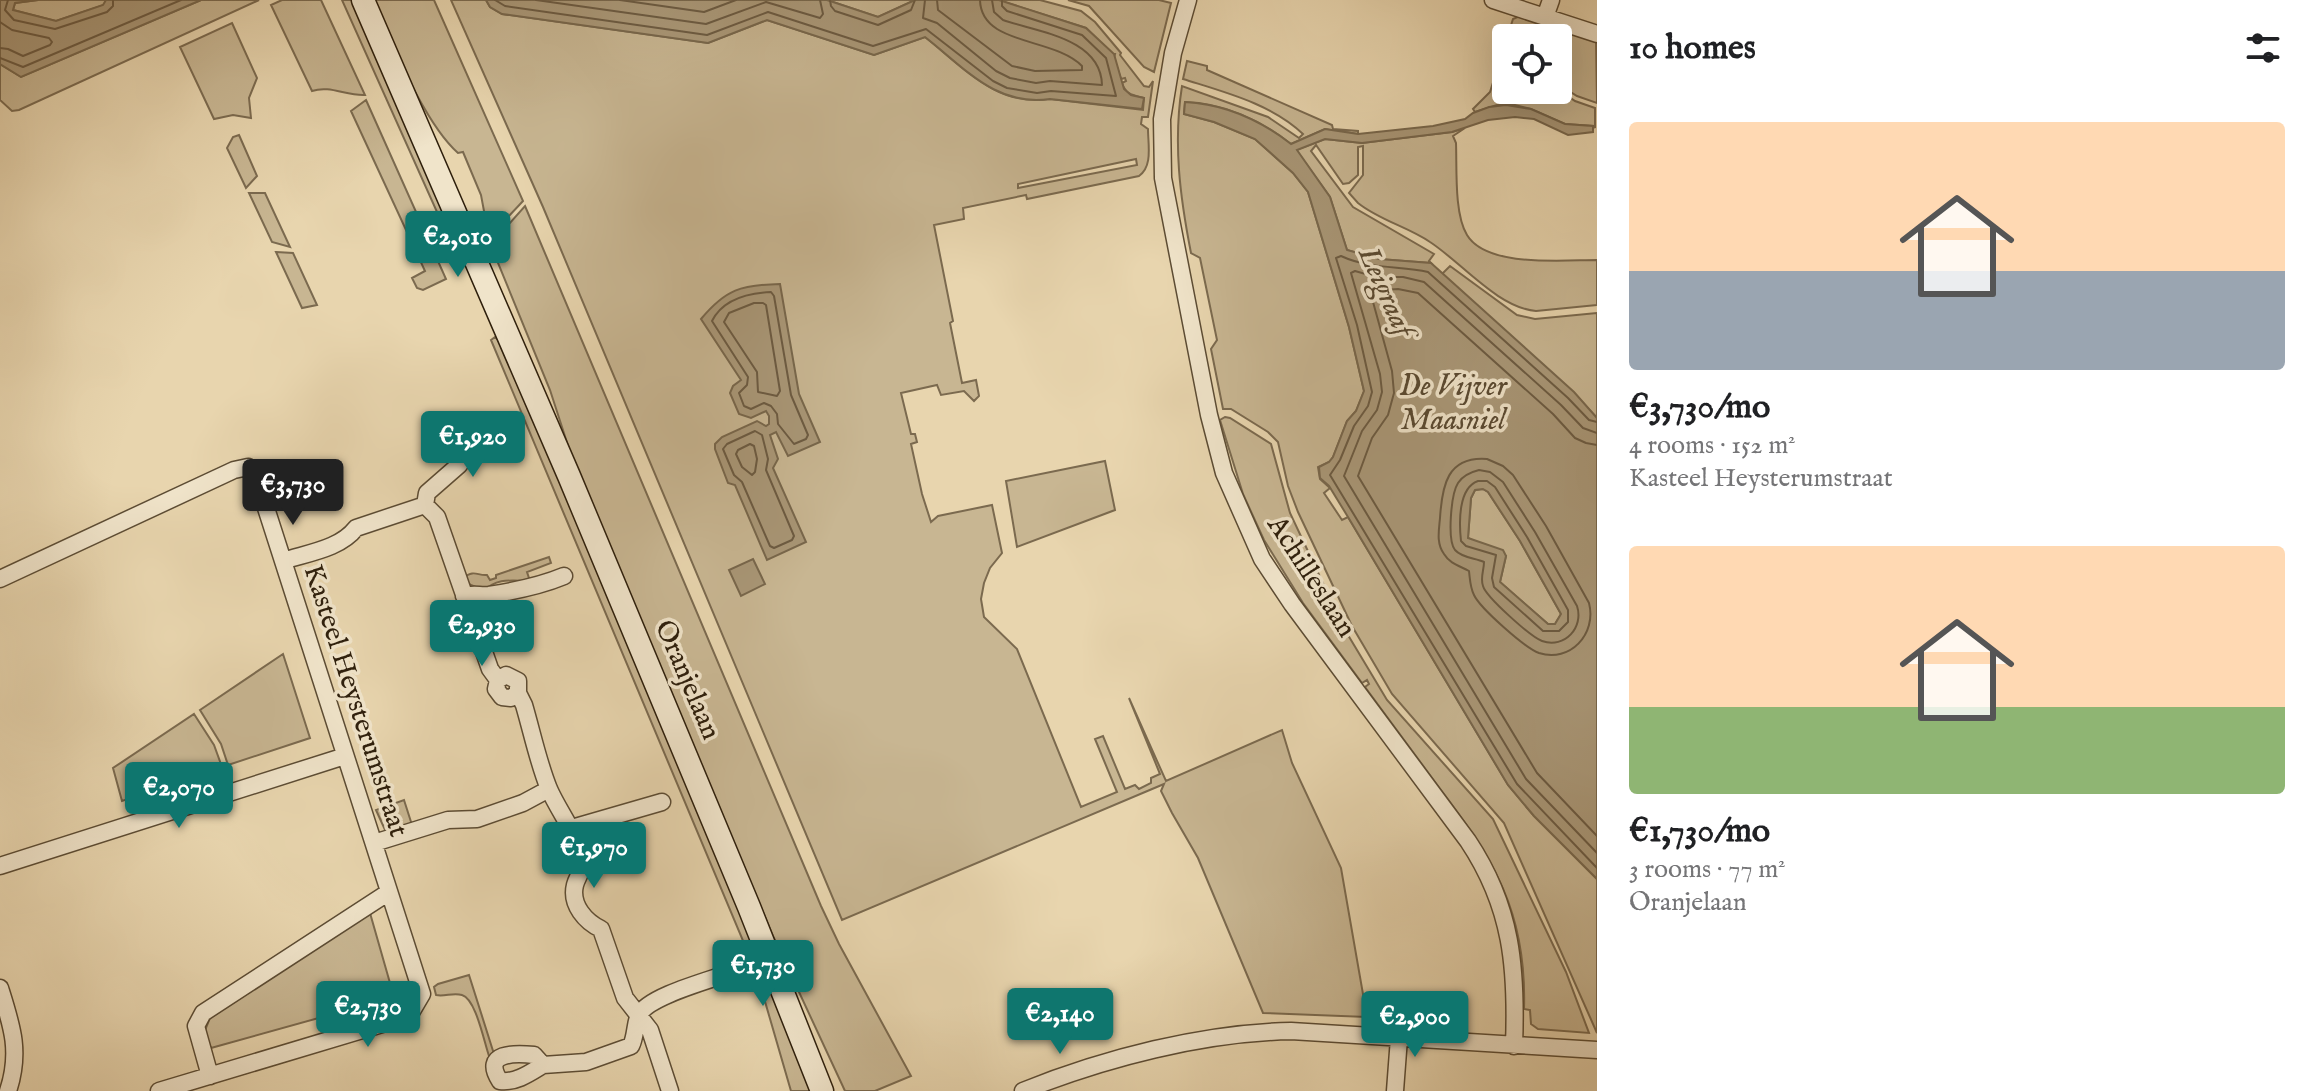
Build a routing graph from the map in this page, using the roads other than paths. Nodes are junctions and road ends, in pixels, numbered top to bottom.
1 (363, 0) edge
2 (1188, 0) edge
3 (1493, 0) edge
4 (1551, 0) edge
5 (1545, 17) junction
6 (1597, 34) edge
7 (502, 442) dead end
8 (425, 505) junction
9 (283, 561) junction
10 (564, 576) dead end
11 (0, 579) edge
12 (464, 596) junction
13 (345, 756) junction
14 (549, 789) junction
15 (662, 802) dead end
16 (572, 828) junction
17 (374, 843) junction
18 (0, 866) edge
19 (389, 892) junction
20 (749, 907) junction
21 (732, 972) dead end
22 (0, 988) edge
23 (639, 1015) junction
24 (1399, 1038) junction
25 (631, 1046) junction
26 (1514, 1046) junction
27 (1597, 1050) edge
28 (658, 1053) junction
29 (1111, 1063) junction
30 (543, 1065) dead end
31 (210, 1076) junction
32 (8, 1091) edge
33 (159, 1091) edge
34 (670, 1091) edge
35 (822, 1091) edge
36 (836, 1091) edge
37 (1023, 1091) edge
38 (1050, 1091) edge
39 (1395, 1091) edge

1 - 20 street, Oranjelaan
2 - 26 street, Achilleslaan
3 - 5 street
4 - 5 street
5 - 6 street
7 - 8 street
8 - 9 street
8 - 12 street
9 - 11 street, Kasteel Heysterumstraat
9 - 13 street, Kasteel Heysterumstraat
10 - 12 street
12 - 14 street
13 - 17 street, Kasteel Heysterumstraat
13 - 18 street
14 - 16 street
14 - 17 street
15 - 16 street
16 - 23 street
17 - 19 street, Kasteel Heysterumstraat
19 - 31 street
19 - 31 street, Kasteel Heysterumstraat
20 - 35 street, Oranjelaan
20 - 36 street, Oranjelaan
21 - 23 street
22 - 32 street
23 - 25 street
23 - 28 street
24 - 26 street
24 - 29 street
24 - 39 street
25 - 28 street
25 - 30 street
26 - 27 street
28 - 34 street
29 - 37 street
29 - 38 street
31 - 33 street, Kasteel Heysterumstraat

